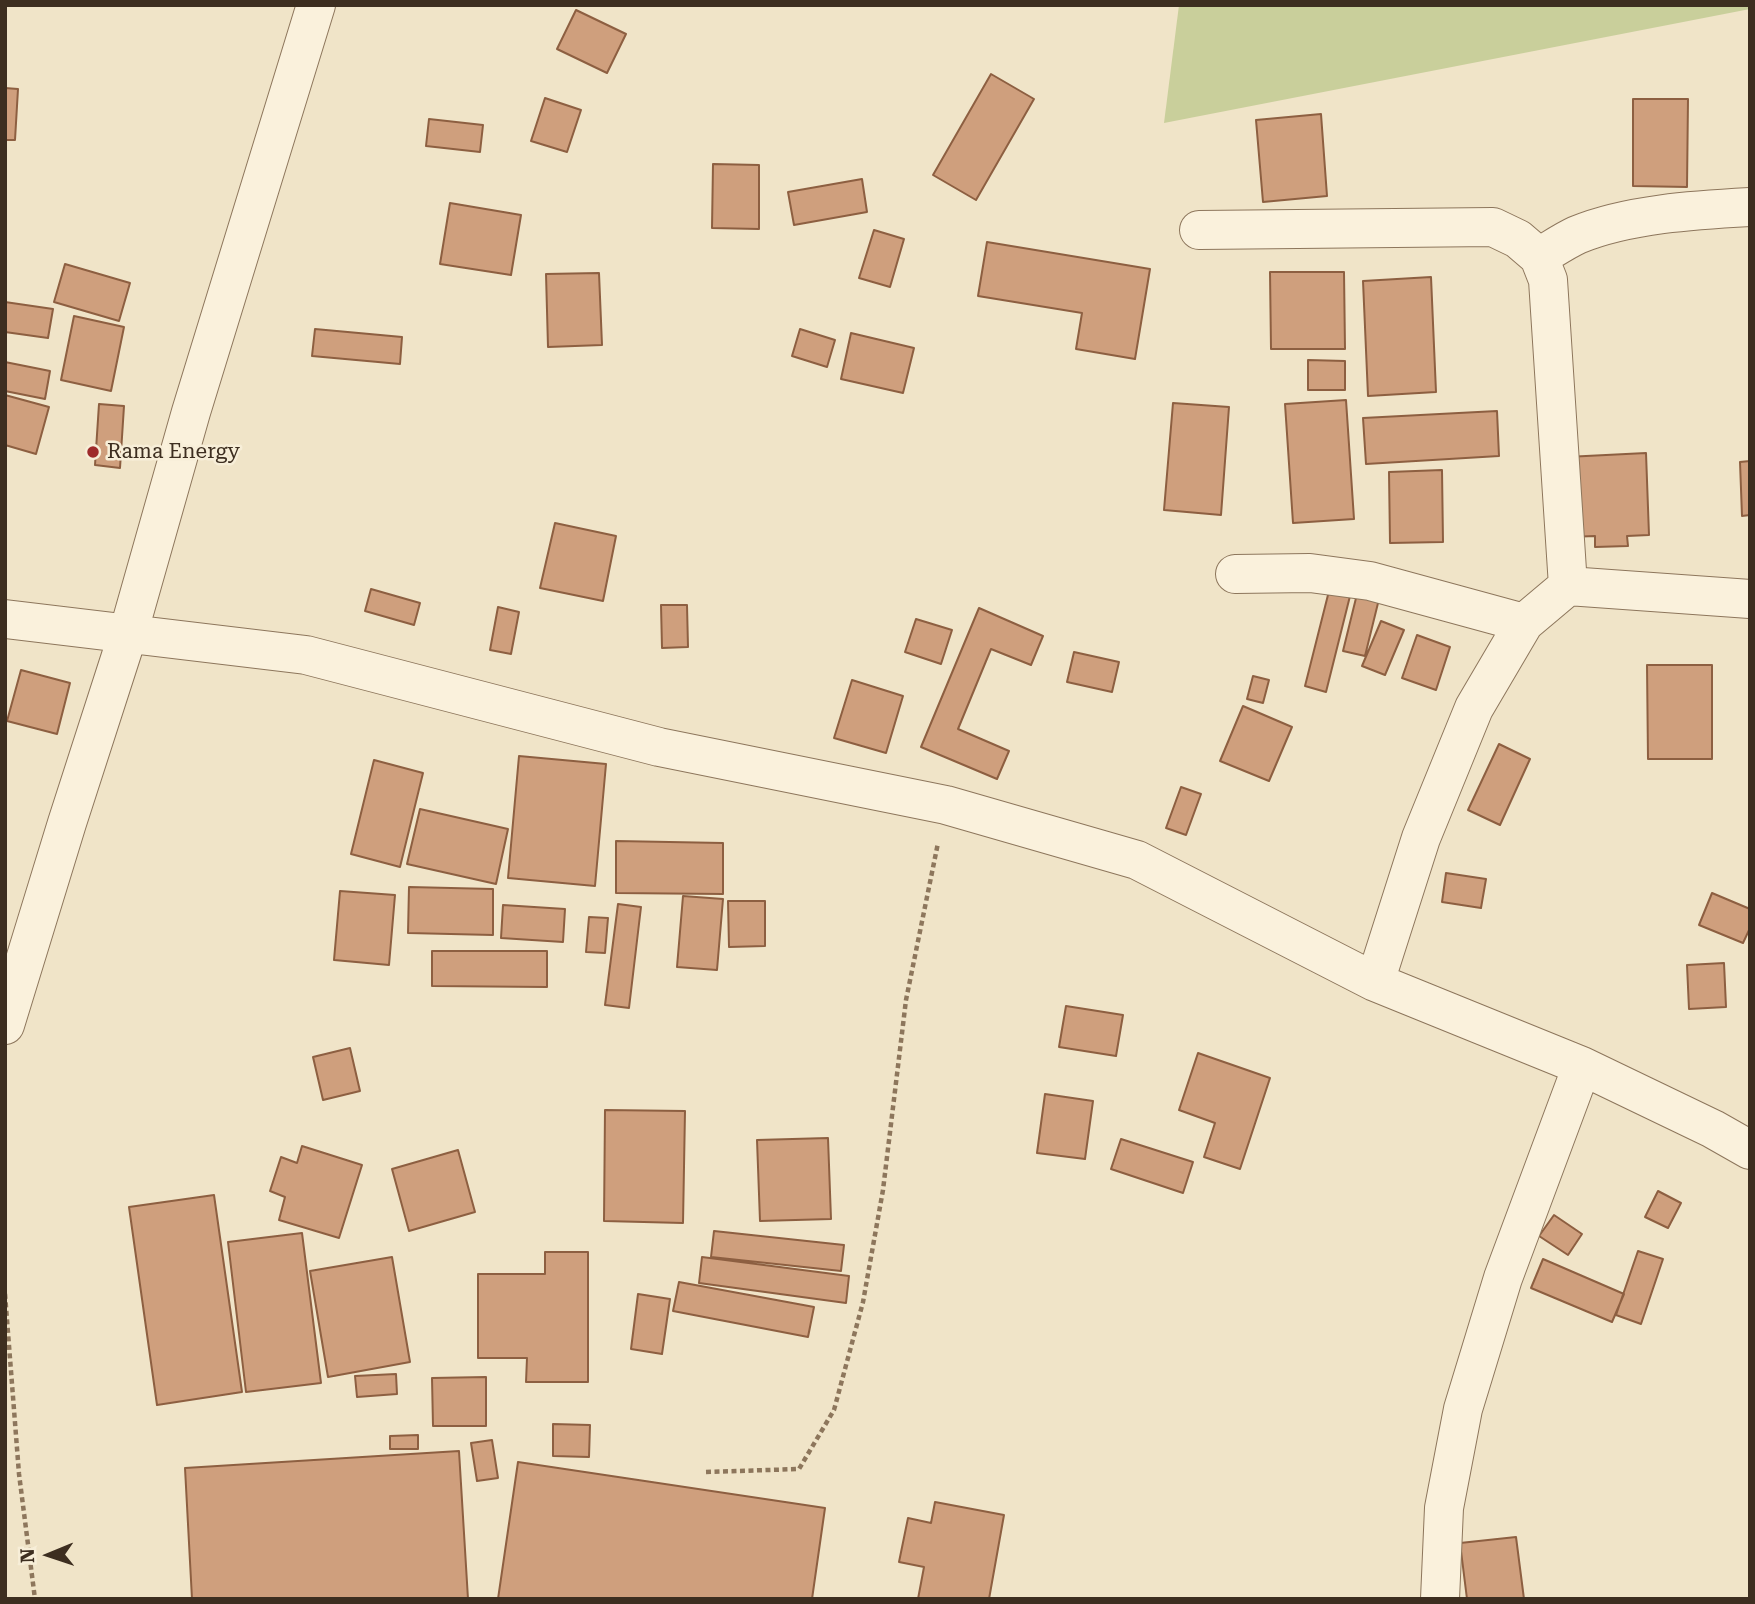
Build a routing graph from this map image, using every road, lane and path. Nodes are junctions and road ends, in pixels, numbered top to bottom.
1 (316, 5) edge
2 (1750, 207) edge
3 (1199, 230) dead end
4 (1539, 257) junction
5 (1234, 574) dead end
6 (1568, 586) junction
7 (1750, 599) edge
8 (5, 619) edge
9 (1524, 623) junction
10 (128, 634) junction
11 (946, 805) junction
12 (1375, 982) junction
13 (5, 1025) edge
14 (1582, 1066) junction
15 (1750, 1150) edge
16 (5, 1294) edge
17 (706, 1472) dead end
18 (34, 1599) edge
19 (1440, 1599) edge

1 - 10 street
2 - 4 street
3 - 4 street
4 - 6 street
5 - 9 street
6 - 7 street
6 - 9 street
8 - 10 street
9 - 12 street
10 - 11 street
10 - 13 street
11 - 12 street
11 - 17 path
12 - 14 street
14 - 15 street
14 - 19 street
16 - 18 path

